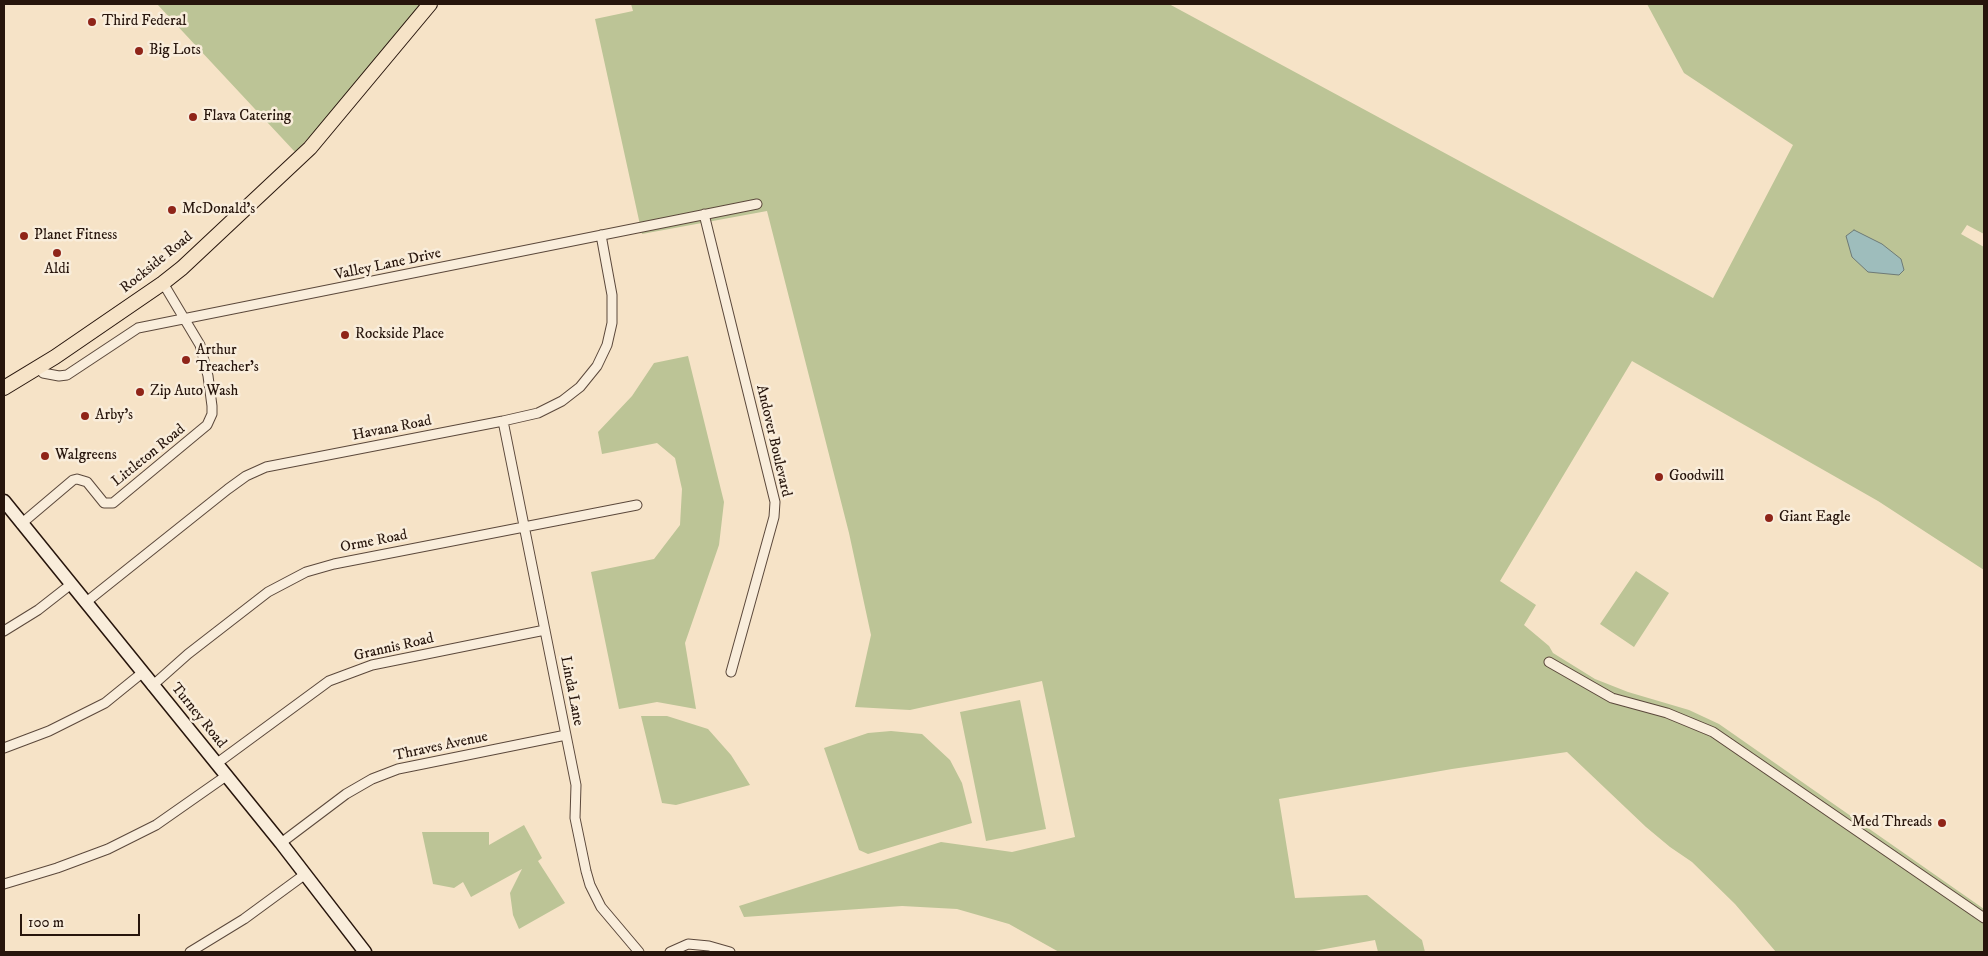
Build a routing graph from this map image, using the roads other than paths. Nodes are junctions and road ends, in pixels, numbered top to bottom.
1 (430, 4) edge
2 (758, 204) dead end
3 (704, 214) junction
4 (601, 235) junction
5 (163, 283) junction
6 (185, 320) junction
7 (39, 367) junction
8 (4, 388) edge
9 (503, 421) junction
10 (4, 502) edge
11 (636, 505) dead end
12 (21, 524) junction
13 (523, 526) junction
14 (70, 585) junction
15 (85, 603) junction
16 (545, 630) junction
17 (4, 631) edge
18 (1550, 662) dead end
19 (731, 672) dead end
20 (142, 673) junction
21 (152, 686) junction
22 (566, 735) junction
23 (4, 748) edge
24 (216, 764) junction
25 (226, 776) junction
26 (281, 843) junction
27 (304, 875) junction
28 (4, 884) edge
29 (1984, 918) edge
30 (190, 952) edge
31 (365, 952) edge
32 (639, 952) edge
33 (670, 952) edge
34 (730, 952) edge

1 - 5 main road, Rockside Road
2 - 3 street, Valley Lane Drive
3 - 4 street, Valley Lane Drive
3 - 19 street, Andover Boulevard
4 - 6 street, Valley Lane Drive
4 - 9 street, Havana Road
5 - 6 street
5 - 7 main road, Rockside Road
6 - 7 street, Valley Lane Drive
6 - 12 street, Littleton Road
7 - 8 main road, Rockside Road
9 - 13 street, Linda Lane
9 - 15 street, Havana Road
10 - 12 main road, Turney Road
11 - 13 street, Orme Road
12 - 14 main road, Turney Road
13 - 16 street, Linda Lane
13 - 21 street, Orme Road
14 - 15 main road, Turney Road
14 - 17 street
15 - 20 main road, Turney Road
16 - 22 street, Linda Lane
16 - 24 street, Grannis Road
18 - 29 street
20 - 21 main road, Turney Road
20 - 23 street
21 - 24 main road, Turney Road
22 - 26 street, Thraves Avenue
22 - 32 street, Linda Lane
24 - 25 main road, Turney Road
25 - 26 main road, Turney Road
25 - 28 street
26 - 27 main road, Turney Road
27 - 30 street
27 - 31 main road, Turney Road
33 - 34 street

